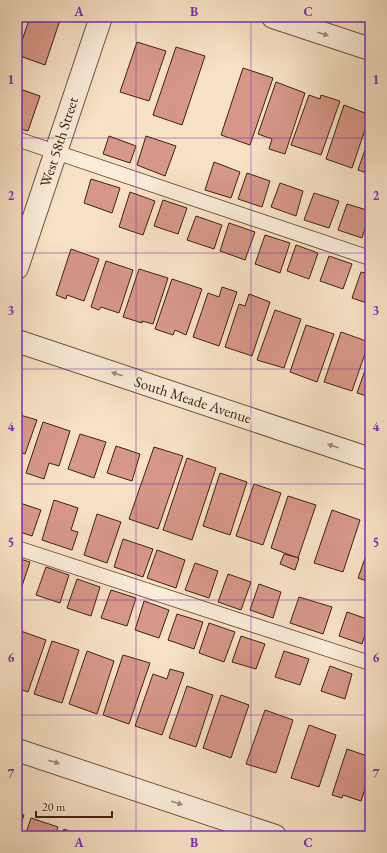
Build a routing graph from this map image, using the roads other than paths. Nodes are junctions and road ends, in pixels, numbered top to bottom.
1 (101, 17) edge
2 (273, 17) edge
3 (370, 49) edge
4 (17, 139) edge
5 (56, 152) junction
6 (370, 258) edge
7 (17, 268) edge
8 (17, 341) edge
9 (370, 458) edge
10 (17, 548) edge
11 (370, 663) edge
12 (17, 750) edge
13 (276, 836) edge

1 - 5 street, West 58th Street
2 -> 3 street
4 - 5 lane
5 - 6 lane
5 - 7 street, West 58th Street
9 -> 8 street, South Meade Avenue
10 - 11 lane
12 -> 13 street

